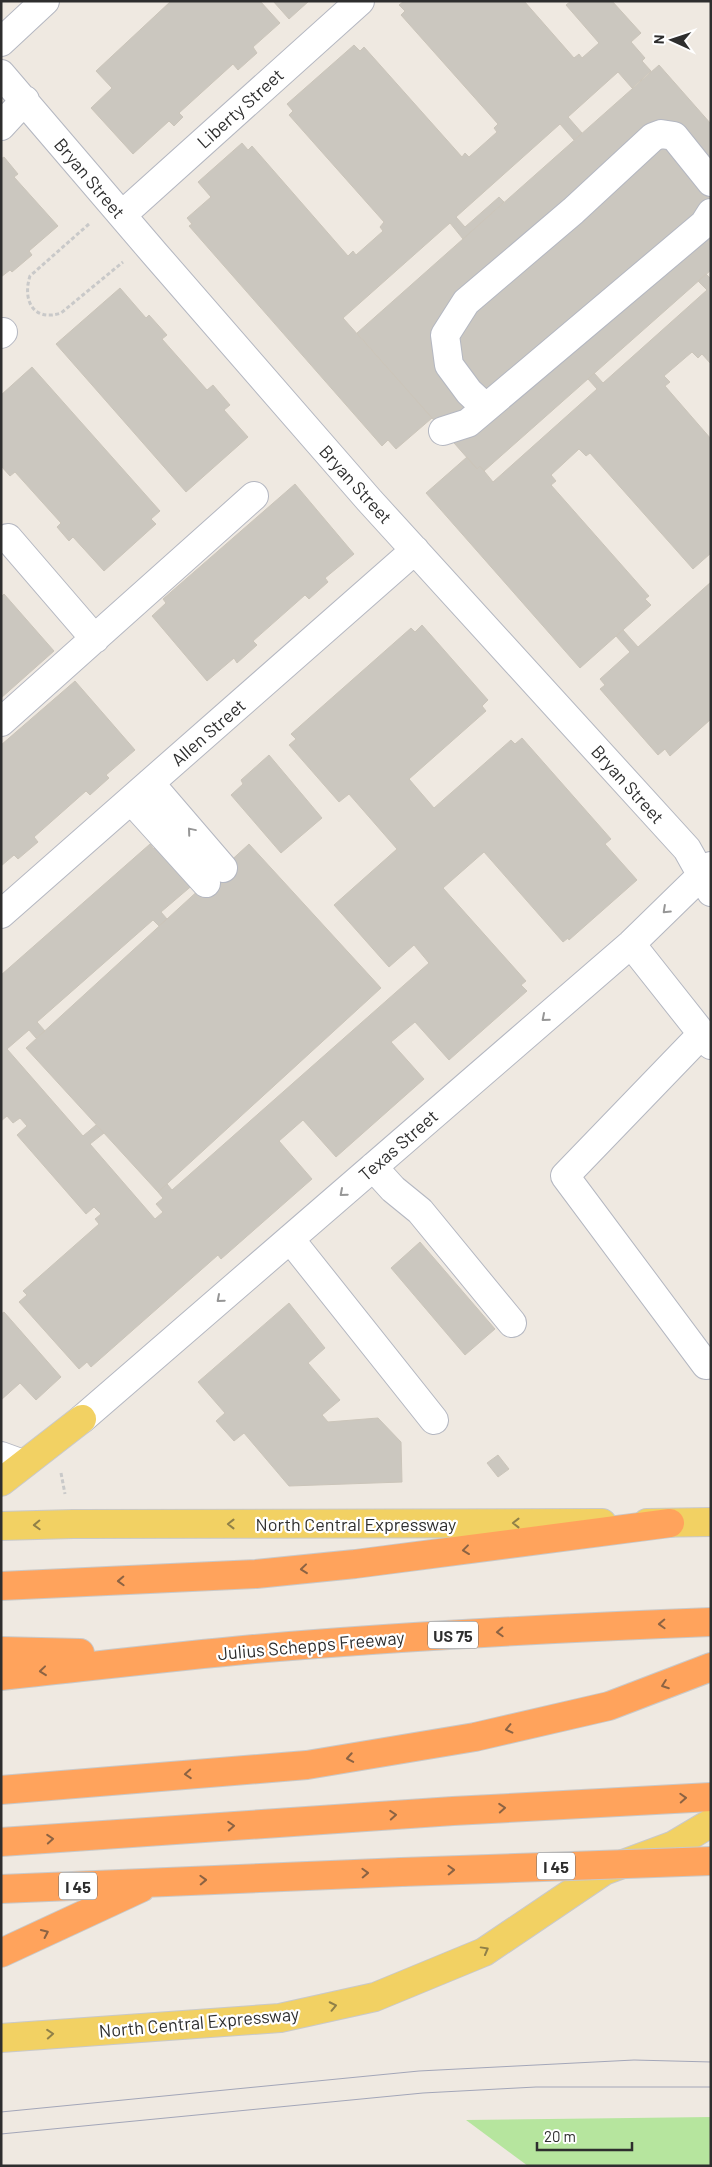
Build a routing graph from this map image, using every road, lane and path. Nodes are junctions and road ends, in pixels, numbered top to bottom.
1 (45, 1) edge
2 (360, 1) edge
3 (1, 42) edge
4 (1, 74) edge
5 (24, 100) junction
6 (1, 126) edge
7 (711, 182) edge
8 (711, 213) edge
9 (122, 215) junction
10 (91, 222) dead end
11 (124, 261) dead end
12 (254, 496) dead end
13 (8, 538) dead end
14 (416, 550) junction
15 (94, 638) junction
16 (1, 722) edge
17 (140, 792) junction
18 (215, 876) dead end
19 (708, 878) edge
20 (1, 914) edge
21 (630, 944) junction
22 (706, 1040) edge
23 (372, 1167) junction
24 (290, 1239) junction
25 (512, 1323) dead end
26 (711, 1361) edge
27 (82, 1419) joint
28 (434, 1420) dead end
29 (12, 1460) edge
30 (1, 1482) edge
31 (711, 1522) edge
32 (670, 1523) junction
33 (1, 1526) edge
34 (1, 1586) edge
35 (711, 1622) edge
36 (1, 1651) edge
37 (196, 1655) junction
38 (711, 1667) edge
39 (1, 1676) edge
40 (1, 1790) edge
41 (711, 1797) edge
42 (711, 1824) edge
43 (1, 1842) edge
44 (711, 1861) edge
45 (154, 1882) junction
46 (1, 1889) edge
47 (1, 1953) edge
48 (1, 2038) edge

1 - 3 street
2 - 9 street, Liberty Street
4 - 5 street, Bryan Street
5 - 6 street
5 - 9 street, Bryan Street
7 - 8 street
9 - 14 street, Bryan Street
10 - 11 path
12 - 15 street
13 - 15 street
14 - 17 street, Allen Street
14 - 19 street, Bryan Street
15 - 16 street
17 - 18 street
17 - 20 street, Allen Street
19 -> 21 street, Texas Street
21 - 22 street
21 -> 23 street, Texas Street
22 - 26 street
23 -> 24 street, Texas Street
23 - 25 street
24 -> 27 street, Texas Street
24 - 28 street
27 - 29 main road
29 - 30 main road
31 - 32 main road, North Central Expressway
32 -> 33 main road, North Central Expressway
32 -> 34 highway
35 -> 37 highway, Julius Schepps Freeway / US 75
36 - 37 highway
37 -> 39 highway, Julius Schepps Freeway / US 75
38 -> 40 highway
43 -> 41 highway
48 -> 42 main road, North Central Expressway
45 -> 44 highway, I 45, bridge
45 - 46 highway, I 45
47 -> 45 highway

